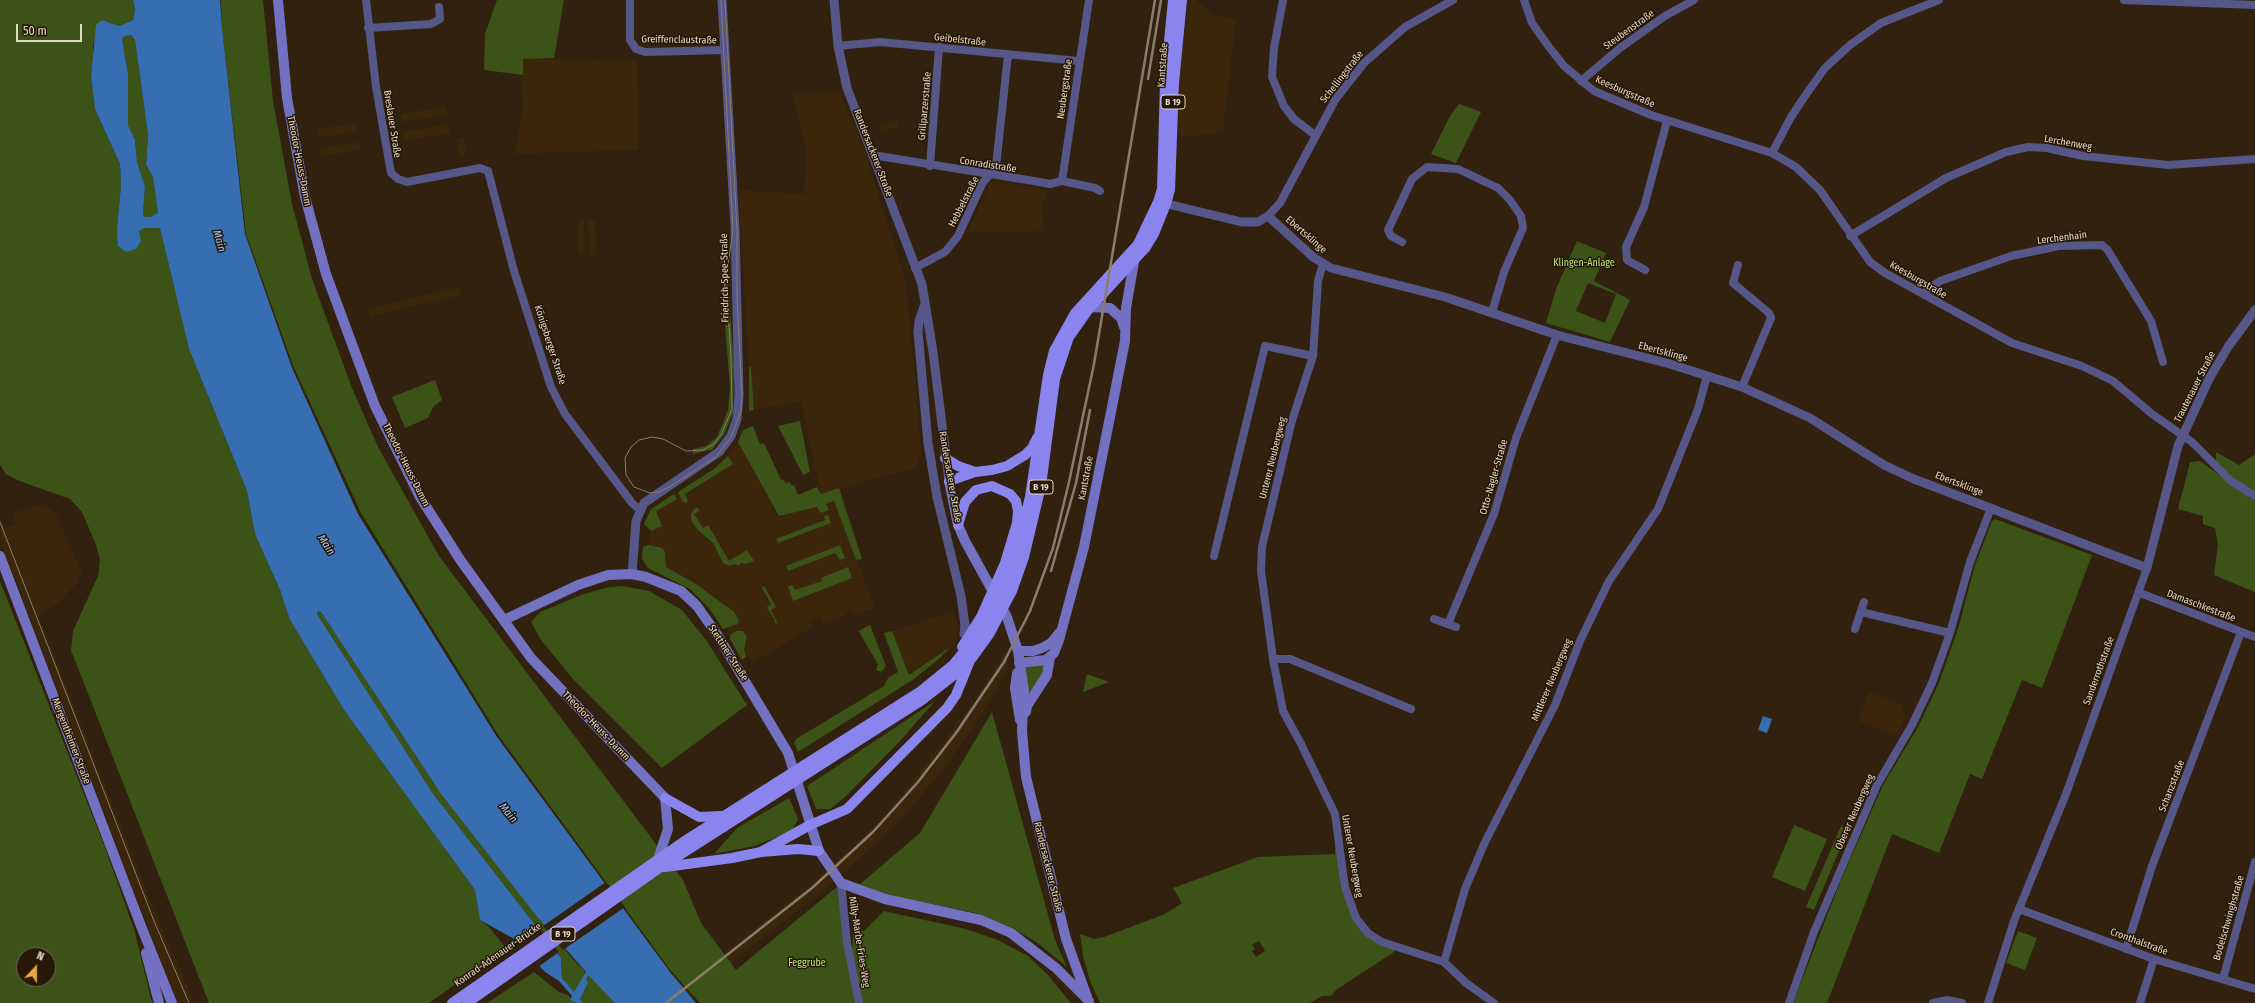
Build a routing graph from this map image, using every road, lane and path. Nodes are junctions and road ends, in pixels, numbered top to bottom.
1 (278, 0) edge
2 (366, 0) edge
3 (630, 0) edge
4 (722, 0) edge
5 (834, 0) edge
6 (1089, 0) edge
7 (1173, 0) edge
8 (1182, 0) edge
9 (1283, 0) edge
10 (1453, 0) edge
11 (1524, 0) edge
12 (1694, 0) edge
13 (1938, 0) edge
14 (2124, 0) edge
15 (2255, 5) edge
16 (439, 7) dead end
17 (368, 28) junction
18 (838, 46) junction
19 (939, 47) junction
20 (725, 50) junction
21 (1008, 55) junction
22 (1080, 61) junction
23 (1581, 81) junction
24 (1667, 121) junction
25 (1315, 136) junction
26 (1772, 153) junction
27 (872, 155) junction
28 (2255, 159) edge
29 (930, 166) junction
30 (488, 171) joint
31 (989, 175) junction
32 (1062, 182) junction
33 (1100, 191) dead end
34 (1162, 203) junction
35 (1268, 216) junction
36 (1850, 236) junction
37 (1402, 242) dead end
38 (1134, 262) junction
39 (1324, 264) junction
40 (1738, 265) dead end
41 (916, 268) junction
42 (1645, 270) dead end
43 (1924, 295) junction
44 (926, 302) junction
45 (1089, 306) junction
46 (2255, 310) edge
47 (1492, 312) junction
48 (1126, 331) junction
49 (1557, 335) junction
50 (1313, 356) junction
51 (2163, 362) dead end
52 (1707, 376) junction
53 (1742, 387) junction
54 (1041, 428) junction
55 (2183, 435) junction
56 (945, 458) junction
57 (974, 472) junction
58 (949, 481) junction
59 (2255, 496) edge
60 (1990, 508) junction
61 (640, 510) junction
62 (958, 525) junction
63 (0, 556) edge
64 (1214, 556) dead end
65 (2147, 568) junction
66 (632, 574) junction
67 (2140, 593) junction
68 (1864, 602) dead end
69 (1861, 612) junction
70 (1434, 619) dead end
71 (504, 620) junction
72 (1448, 624) junction
73 (1456, 627) dead end
74 (1062, 628) junction
75 (1855, 630) dead end
76 (2241, 632) junction
77 (1950, 633) junction
78 (2255, 637) edge
79 (964, 639) junction
80 (1018, 651) junction
81 (1050, 657) junction
82 (972, 658) junction
83 (1274, 659) junction
84 (1018, 663) junction
85 (953, 665) junction
86 (1411, 709) dead end
87 (1023, 723) junction
88 (871, 727) junction
89 (665, 798) junction
90 (723, 816) junction
91 (810, 825) junction
92 (819, 851) junction
93 (761, 852) junction
94 (2255, 862) edge
95 (659, 863) junction
96 (845, 885) junction
97 (2019, 909) junction
98 (141, 926) junction
99 (2126, 949) junction
100 (2154, 960) junction
101 (1444, 962) junction
102 (2223, 979) junction
103 (2255, 989) edge
104 (1089, 1002) edge
105 (159, 1003) edge
106 (172, 1003) edge
107 (452, 1003) edge
108 (468, 1003) edge
109 (859, 1003) edge
110 (1494, 1003) edge
111 (1789, 1003) edge
112 (1933, 1003) edge
113 (1962, 1003) edge
114 (1988, 1003) edge
115 (2140, 1003) edge

1 - 71 main road, Theodor-Heuss-Damm
2 - 17 street, Breslauer Straße
3 - 20 street, Greiffenclaustraße
4 - 20 street, Friedrich-Spee-Straße
5 - 18 street, Randersackerer Straße
6 - 22 street, Neubergstraße
7 - 34 main road, B 19
8 - 34 main road, Kantstraße / B 19
9 - 25 street
10 - 25 street, Schellingstraße
11 - 23 street, Keesburgstraße
12 - 23 street, Steubenstraße
13 - 26 street
14 - 15 street
16 - 17 street
17 - 30 street, Breslauer Straße
18 - 19 street, Geibelstraße
18 - 27 street, Randersackerer Straße
19 - 21 street, Geibelstraße
19 - 29 street, Grillparzerstraße
20 - 61 street, Friedrich-Spee-Straße
21 - 22 street, Geibelstraße
21 - 31 street, Hebbelstraße
22 - 32 street, Neubergstraße
23 - 24 street, Keesburgstraße
24 - 26 street, Keesburgstraße
24 - 42 street
25 - 35 street, Schellingstraße
26 - 36 street, Keesburgstraße
27 - 29 street, Conradistraße
27 - 41 street, Randersackerer Straße
28 - 36 street, Lerchenweg
29 - 31 street, Conradistraße
30 - 61 street, Königsberger Straße
31 - 32 street, Conradistraße
31 - 41 street, Hebbelstraße
32 - 33 street, Conradistraße
34 - 35 street
34 - 38 main road, Kantstraße / B 19
34 - 45 main road, B 19
35 - 39 street, Ebertsklinge
36 - 43 street, Keesburgstraße
37 - 47 street
38 - 45 main road, B 19
38 - 48 main road, Kantstraße
39 - 47 street, Ebertsklinge
39 - 50 street, Unterer Neubergweg
40 - 53 street
41 - 44 street, Randersackerer Straße
43 - 51 street, Lerchenhain
43 - 55 street, Keesburgstraße
44 - 56 street, Randersackerer Straße
44 - 79 street, Randersackerer Straße
45 - 48 main road
45 - 54 main road, B 19
45 - 82 main road, B 19
46 - 55 street, Trautenauer Straße
47 - 49 street, Ebertsklinge
48 - 74 main road, Kantstraße
49 - 52 street, Ebertsklinge
49 - 72 street, Otto-Nagler-Straße
50 - 64 street
50 - 83 street, Unterer Neubergweg
52 - 53 street, Ebertsklinge
52 - 101 street, Mittlerer Neubergweg
53 - 60 street, Ebertsklinge
54 - 57 main road
54 - 85 main road, B 19
55 - 59 street, Keesburgstraße
55 - 65 street, Sanderrothstraße
56 - 57 main road
56 - 58 street, Randersackerer Straße
57 - 58 main road
58 - 62 main road, Randersackerer Straße
60 - 65 street, Ebertsklinge
60 - 77 street, Oberer Neubergweg
61 - 66 street
62 - 79 main road
62 - 80 main road, Randersackerer Straße
63 - 98 main road, Mergentheimer Straße
65 - 67 street, Sanderrothstraße
66 - 71 main road, Stettiner Straße
66 - 91 main road, Stettiner Straße
67 - 76 street, Damaschkestraße
67 - 97 street, Sanderrothstraße
68 - 69 street
69 - 75 street
69 - 77 street
70 - 72 street
71 - 89 main road, Theodor-Heuss-Damm
72 - 73 street
74 - 80 main road, Kantstraße
74 - 81 main road, Kantstraße
76 - 78 street, Damaschkestraße
76 - 99 street, Schanzstraße
77 - 111 street, Oberer Neubergweg
79 - 85 main road
80 - 84 main road, Randersackerer Straße
81 - 84 main road
81 - 87 main road, Kantstraße
82 - 88 main road, B 19
82 - 91 main road
83 - 86 street
83 - 101 street, Unterer Neubergweg
84 - 87 main road, Randersackerer Straße
85 - 88 main road, B 19
87 - 104 main road, Randersackerer Straße
88 - 90 main road, B 19
88 - 95 main road, B 19
89 - 90 main road
89 - 95 main road
90 - 95 main road, B 19
91 - 92 main road, Stettiner Straße
91 - 93 main road
92 - 93 main road
92 - 96 main road, Stettiner Straße
93 - 95 main road
94 - 102 street, Bodelschwinghstraße
95 - 107 main road, Konrad-Adenauer-Brücke / B 19
95 - 108 main road, Konrad-Adenauer-Brücke / B 19
96 - 104 main road
96 - 109 street, Milly-Marbe-Fries-Weg
97 - 99 street, Cronthalstraße
97 - 114 street, Sanderrothstraße
98 - 105 main road, Mergentheimer Straße
98 - 106 main road, Mergentheimer Straße
99 - 100 street, Cronthalstraße
100 - 102 street, Cronthalstraße
100 - 115 street
101 - 110 street
102 - 103 street, Cronthalstraße
112 - 113 street

